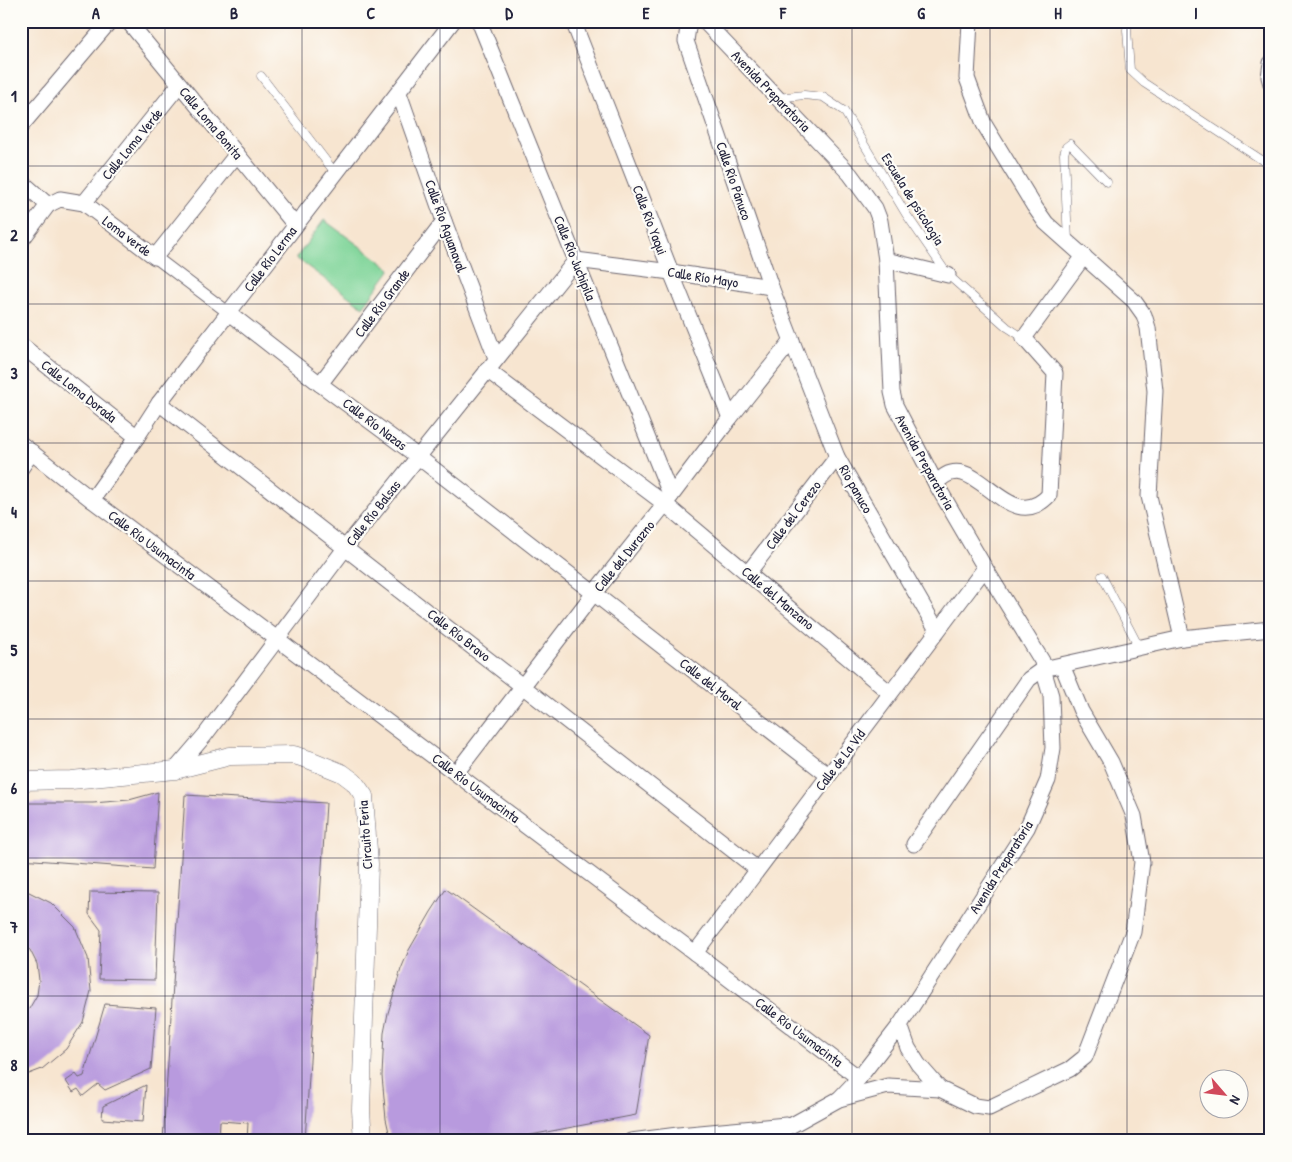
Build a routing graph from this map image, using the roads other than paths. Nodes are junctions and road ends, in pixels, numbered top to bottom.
1 (110, 21) edge
2 (128, 21) edge
3 (453, 21) edge
4 (479, 21) edge
5 (573, 21) edge
6 (689, 21) edge
7 (704, 21) edge
8 (970, 21) edge
9 (1128, 21) edge
10 (1271, 63) edge
11 (261, 76) dead end
12 (1271, 84) edge
13 (179, 85) junction
14 (399, 93) junction
15 (778, 98) junction
16 (21, 126) edge
17 (236, 154) junction
18 (1271, 166) edge
19 (336, 174) junction
20 (21, 181) edge
21 (1107, 182) dead end
22 (84, 203) junction
23 (48, 204) junction
24 (444, 221) junction
25 (295, 225) junction
26 (21, 241) edge
27 (1068, 241) junction
28 (1084, 256) junction
29 (155, 257) junction
30 (576, 260) junction
31 (886, 260) junction
32 (670, 272) junction
33 (948, 275) junction
34 (771, 287) junction
35 (229, 313) junction
36 (1024, 338) junction
37 (792, 340) junction
38 (21, 346) edge
39 (492, 364) junction
40 (320, 384) junction
41 (159, 403) junction
42 (730, 418) junction
43 (137, 437) junction
44 (27, 448) edge
45 (418, 456) junction
46 (837, 457) junction
47 (21, 468) edge
48 (936, 484) junction
49 (92, 500) junction
50 (668, 500) junction
51 (346, 547) junction
52 (985, 568) junction
53 (748, 573) junction
54 (1102, 576) dead end
55 (594, 593) junction
56 (937, 630) junction
57 (1271, 630) edge
58 (277, 638) junction
59 (1182, 638) junction
60 (1139, 647) junction
61 (1062, 665) junction
62 (1043, 669) junction
63 (524, 685) junction
64 (890, 693) junction
65 (175, 770) junction
66 (456, 773) junction
67 (828, 775) junction
68 (21, 781) edge
69 (914, 844) dead end
70 (757, 868) junction
71 (696, 953) junction
72 (900, 1025) junction
73 (859, 1078) junction
74 (940, 1089) junction
75 (839, 1098) junction
76 (791, 1125) junction
77 (363, 1141) edge
78 (631, 1141) edge
79 (763, 1141) edge

1 - 16 street
2 - 13 street, Calle Loma Bonita
3 - 14 street, Calle Río Lerma
4 - 30 street, Calle Río Juchipila
5 - 32 street, Calle Río Yaqui
6 - 34 street, Calle Río Pánuco
7 - 15 street, Avenida Preparatoria
8 - 27 street
9 - 18 lane
10 - 12 street
11 - 19 lane
13 - 17 street, Calle Loma Bonita
13 - 22 street, Calle Loma Verde
14 - 19 street, Calle Río Lerma
14 - 24 street, Calle Río Aguanaval
15 - 31 street, Avenida Preparatoria
15 - 33 lane, Escuela de psicologia
17 - 25 street, Calle Loma Bonita
17 - 29 street, Loma verde
19 - 25 street, Calle Río Lerma
20 - 23 street
21 - 27 lane
22 - 23 street, Loma verde
22 - 29 street, Loma verde
23 - 26 street
24 - 39 street, Calle Río Aguanaval
24 - 40 street, Calle Río Grande
25 - 35 street, Calle Río Lerma
27 - 28 street
28 - 36 street
28 - 59 street
29 - 35 street, Calle Río Nazas
30 - 32 street, Calle Río Mayo
30 - 39 street, Calle Río Balsas
30 - 50 street, Calle Río Juchipila
31 - 33 street
31 - 48 street, Avenida Preparatoria
32 - 34 street, Calle Río Mayo
32 - 42 street, Calle Río Yaqui
33 - 36 lane, Escuela de psicologia
34 - 37 street, Calle Río Pánuco
35 - 40 street, Calle Río Nazas
35 - 41 street, Calle Río Lerma
36 - 48 street
37 - 42 street, Calle del Durazno
37 - 46 street, Rio panuco
38 - 43 street, Calle Loma Dorada
39 - 45 street, Calle Río Balsas
39 - 50 street
40 - 45 street, Calle Río Nazas
41 - 43 street, Calle Río Lerma
41 - 51 street, Calle Río Bravo
42 - 50 street, Calle del Durazno
43 - 49 street, Calle Río Lerma
44 - 47 street
44 - 49 street, Calle Río Usumacinta
45 - 51 street, Calle Río Balsas
45 - 55 street, Calle Río Nazas
46 - 53 street, Calle del Cerezo
46 - 56 street, Rio panuco
48 - 52 street, Avenida Preparatoria
49 - 58 street, Calle Río Usumacinta
50 - 53 street, Calle del Manzano
50 - 55 street, Calle del Durazno
51 - 58 street, Calle Río Balsas
51 - 63 street, Calle Río Bravo
52 - 56 street, Calle de La Vid
52 - 62 street, Avenida Preparatoria
53 - 64 street, Calle del Manzano
54 - 60 lane
55 - 63 street, Calle del Durazno
55 - 67 street, Calle del Moral
56 - 64 street, Calle de La Vid
57 - 59 street
58 - 65 street, Calle Río Balsas
58 - 66 street, Calle Río Usumacinta
59 - 60 street
60 - 61 street
61 - 62 street
61 - 74 street
62 - 69 street
62 - 72 street, Avenida Preparatoria
63 - 66 street, Calle del Durazno
63 - 70 street, Calle Río Bravo
64 - 67 street, Calle de La Vid
65 - 68 street, Circuito Feria
65 - 77 street, Circuito Feria
66 - 71 street, Calle Río Usumacinta
67 - 70 street, Calle de La Vid
70 - 71 street, Calle de La Vid
71 - 73 street, Calle Río Usumacinta
72 - 73 street, Avenida Preparatoria
72 - 74 street
73 - 75 street, Avenida Preparatoria
74 - 75 street
75 - 76 street
76 - 78 street
76 - 79 street

